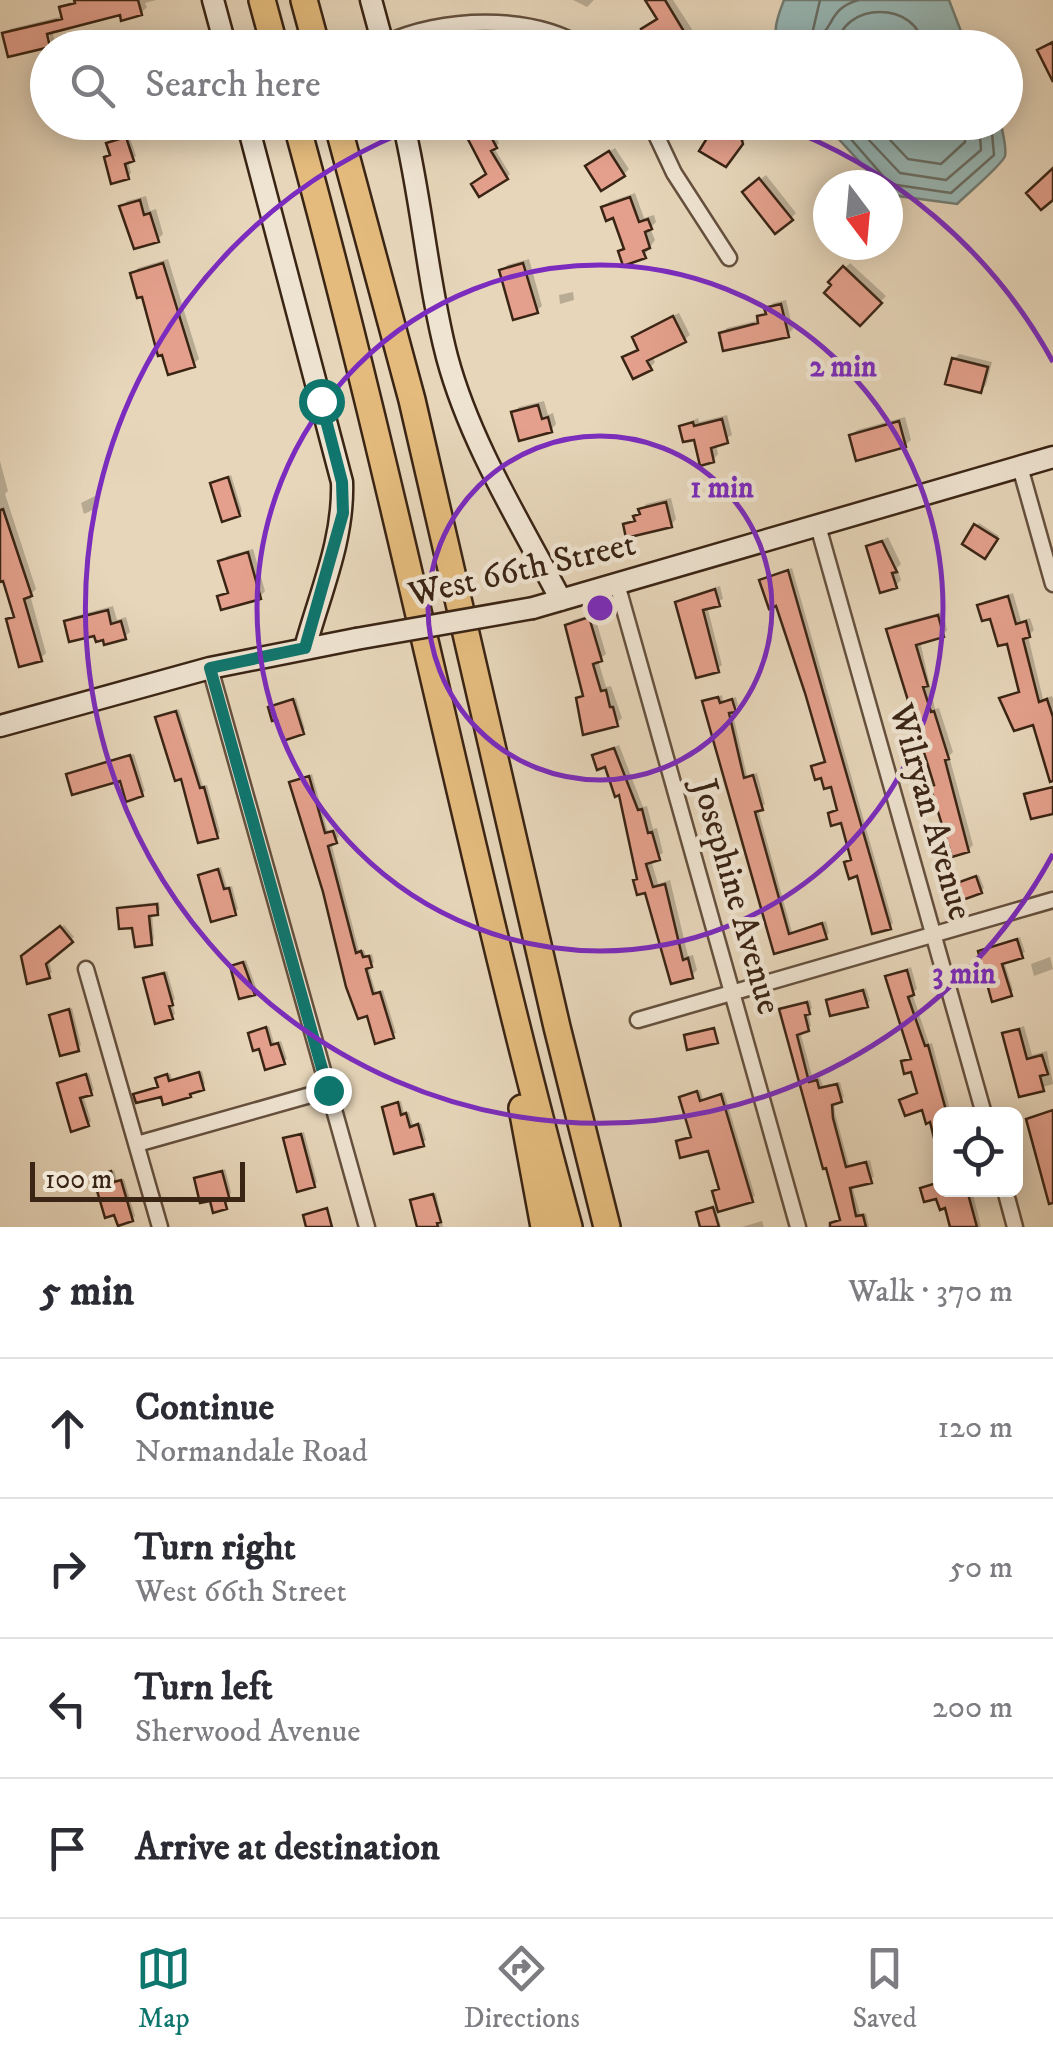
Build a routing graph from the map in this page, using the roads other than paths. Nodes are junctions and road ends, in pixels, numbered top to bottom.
1 (213, 0) edge
2 (262, 0) edge
3 (304, 0) edge
4 (371, 0) edge
5 (221, 30) edge
6 (270, 30) edge
7 (312, 30) edge
8 (379, 30) edge
9 (432, 30) edge
10 (542, 30) edge
11 (252, 140) edge
12 (301, 140) edge
13 (342, 140) edge
14 (407, 140) edge
15 (658, 140) edge
16 (729, 258) dead end
17 (1053, 457) edge
18 (1020, 467) junction
19 (818, 526) junction
20 (617, 584) junction
21 (1053, 584) edge
22 (560, 600) junction
23 (305, 648) junction
24 (210, 668) junction
25 (0, 726) edge
26 (1053, 900) edge
27 (933, 935) junction
28 (86, 970) dead end
29 (505, 984) junction
30 (733, 994) junction
31 (638, 1020) dead end
32 (328, 1090) junction
33 (982, 1107) edge
34 (136, 1144) junction
35 (1007, 1197) edge
36 (160, 1227) edge
37 (367, 1227) edge
38 (544, 1227) edge
39 (570, 1227) edge
40 (607, 1227) edge
41 (798, 1227) edge
42 (1015, 1227) edge

1 - 5 street
2 - 6 highway
3 - 7 highway
4 - 8 street
9 - 10 street
11 - 23 street
12 - 29 highway
13 - 40 highway
14 - 22 street
15 - 16 street
17 - 18 street, West 66th Street
18 - 19 street, West 66th Street
18 - 21 street
19 - 20 street, West 66th Street
19 - 27 street, Wilryan Avenue
20 - 22 street, West 66th Street
20 - 30 street, Josephine Avenue
22 - 23 street, West 66th Street, bridge
23 - 24 street, West 66th Street
24 - 25 street, West 66th Street
24 - 32 street
26 - 27 street
27 - 30 street
27 - 33 street, Wilryan Avenue
28 - 34 street
29 - 38 highway
29 - 39 highway
30 - 31 street
30 - 41 street, Josephine Avenue
32 - 34 street
32 - 37 street
34 - 36 street
35 - 42 street

